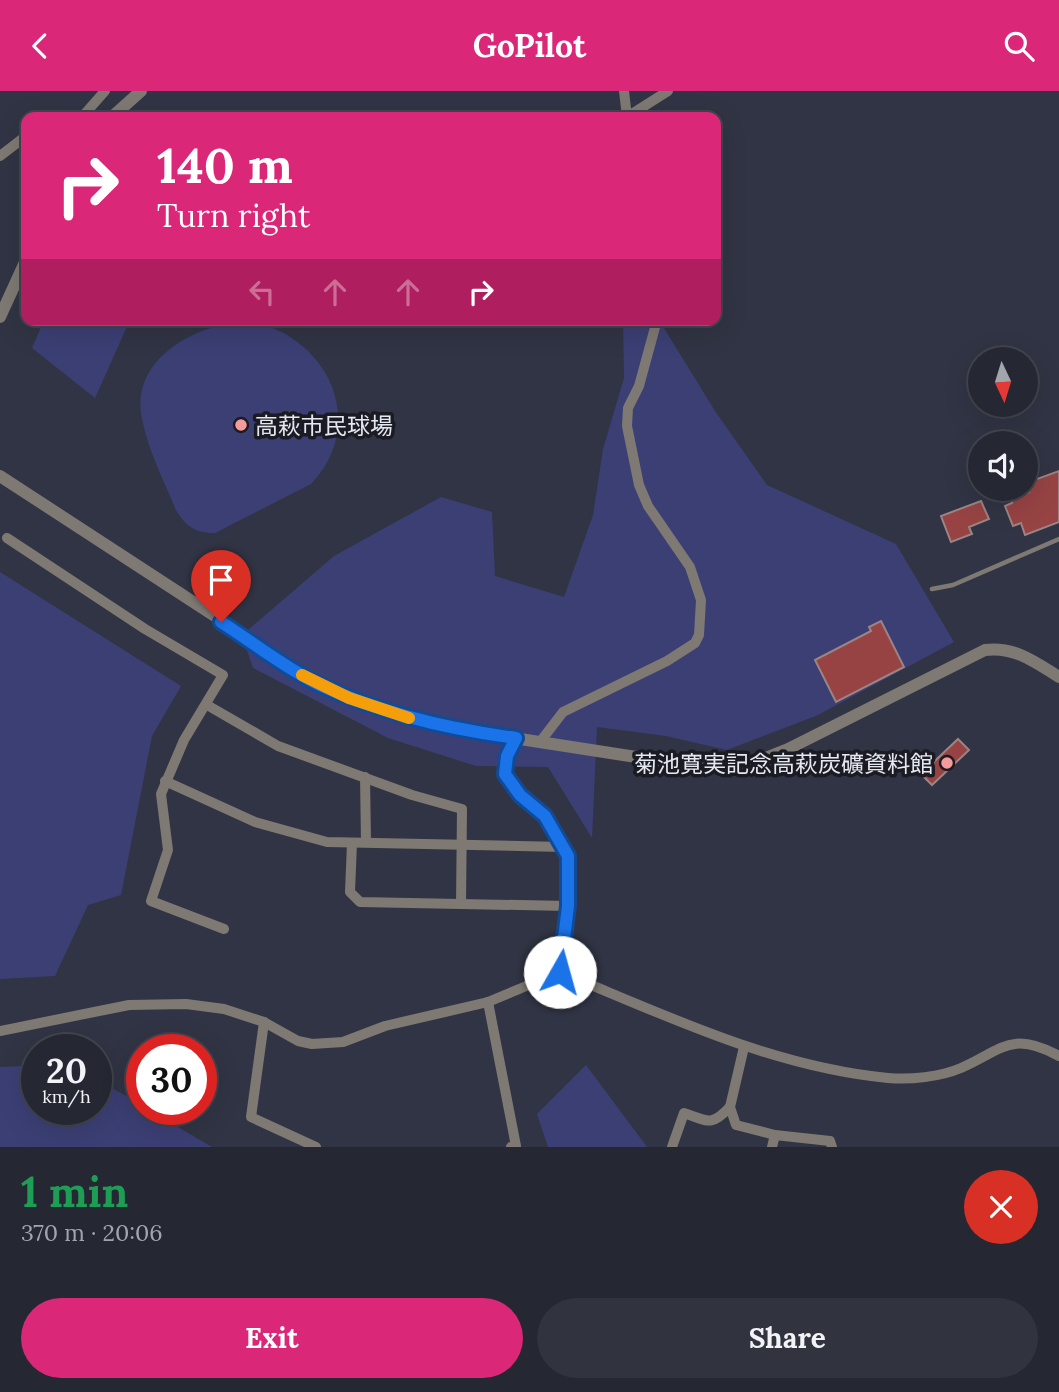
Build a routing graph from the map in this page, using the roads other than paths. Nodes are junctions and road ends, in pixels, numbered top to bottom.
1 (105, 91) edge
2 (141, 91) edge
3 (624, 91) edge
4 (668, 91) edge
5 (86, 112) edge
6 (118, 112) edge
7 (626, 112) edge
8 (635, 112) edge
9 (21, 140) edge
10 (0, 156) edge
11 (21, 271) edge
12 (0, 317) edge
13 (655, 326) edge
14 (0, 476) edge
15 (7, 538) dead end
16 (1059, 540) edge
17 (932, 589) dead end
18 (1059, 677) edge
19 (207, 705) junction
20 (516, 738) junction
21 (540, 742) junction
22 (365, 777) junction
23 (165, 781) junction
24 (366, 842) junction
25 (352, 843) junction
26 (462, 843) junction
27 (564, 847) junction
28 (461, 904) junction
29 (568, 906) junction
30 (224, 929) dead end
31 (560, 972) junction
32 (488, 1002) junction
33 (264, 1022) junction
34 (0, 1031) edge
35 (744, 1047) junction
36 (1059, 1056) edge
37 (730, 1107) junction
38 (775, 1135) junction
39 (316, 1147) edge
40 (511, 1147) edge
41 (672, 1147) edge
42 (772, 1147) edge
43 (832, 1147) edge

1 - 5 street
2 - 6 street
3 - 7 street
4 - 8 street
9 - 10 street
11 - 12 street
13 - 21 street
14 - 20 street
15 - 19 street
16 - 17 lane
18 - 21 street
19 - 22 street
19 - 23 street
20 - 21 street
20 - 27 street
22 - 24 street
22 - 26 street
23 - 25 street
23 - 30 street
24 - 25 street
24 - 26 street
25 - 28 street
26 - 27 street
26 - 28 street
27 - 29 street
28 - 29 street
29 - 31 street
31 - 32 street
31 - 35 street
32 - 33 street
32 - 40 street
33 - 34 street
33 - 39 street
35 - 36 street
35 - 37 street
37 - 38 street
37 - 41 street
38 - 42 street
38 - 43 street

